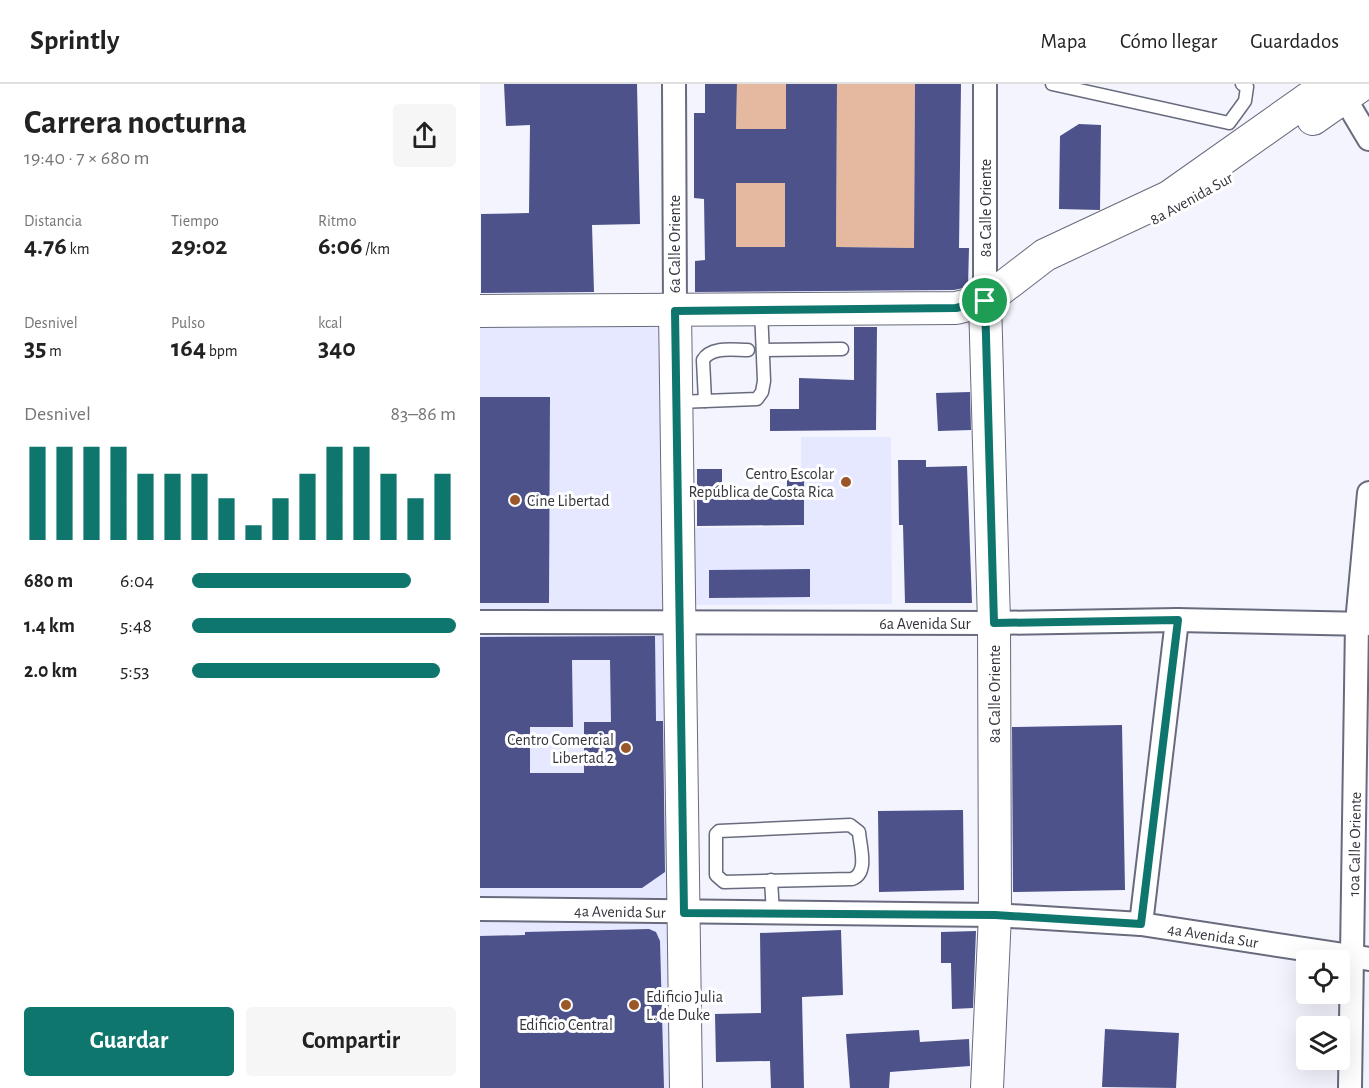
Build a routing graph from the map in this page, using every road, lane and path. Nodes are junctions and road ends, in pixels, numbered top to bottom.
1 (674, 84) edge
2 (985, 84) edge
3 (1052, 84) edge
4 (1242, 84) edge
5 (1345, 88) edge
6 (1369, 139) edge
7 (995, 294) junction
8 (761, 309) junction
9 (480, 311) edge
10 (675, 311) junction
11 (842, 348) dead end
12 (748, 350) dead end
13 (763, 350) junction
14 (691, 402) junction
15 (1369, 492) edge
16 (1178, 620) junction
17 (480, 622) edge
18 (680, 623) junction
19 (994, 623) junction
20 (1363, 624) edge
21 (699, 853) junction
22 (771, 880) junction
23 (480, 909) edge
24 (684, 913) junction
25 (773, 913) junction
26 (995, 915) junction
27 (1141, 924) junction
28 (1360, 958) edge
29 (686, 1088) edge
30 (987, 1088) edge
31 (1350, 1088) edge

1 - 10 street, 6a Calle Oriente
2 - 7 street, 8a Calle Oriente
3 - 4 lane
5 - 6 street
5 - 7 main road, 8a Avenida Sur
7 - 8 main road, 8a Avenida Sur
7 - 19 main road, 8a Calle Oriente
8 - 10 main road, 8a Avenida Sur
8 - 13 lane
9 - 10 main road, 8a Avenida Sur
10 - 14 main road, 6a Calle Oriente
11 - 13 lane
12 - 14 lane
13 - 14 lane
14 - 18 main road, 6a Calle Oriente
15 - 20 street, 10a Calle Oriente
16 - 19 street, 6a Avenida Sur
16 - 20 street, 6a Avenida Sur
16 - 27 street
17 - 18 street, 6a Avenida Sur
18 - 19 street, 6a Avenida Sur
18 - 21 main road, 6a Calle Oriente
19 - 26 main road, 8a Calle Oriente
20 - 28 street, 10a Calle Oriente
21 - 22 lane
21 - 22 lane
21 - 24 main road, 6a Calle Oriente
22 - 25 lane
23 - 24 street, 4a Avenida Sur
24 - 25 street, 4a Avenida Sur
24 - 29 main road, 6a Calle Oriente
25 - 26 street, 4a Avenida Sur
26 - 27 street, 4a Avenida Sur
26 - 30 main road, 8a Calle Oriente
27 - 28 street, 4a Avenida Sur
28 - 31 street, 10a Calle Oriente

